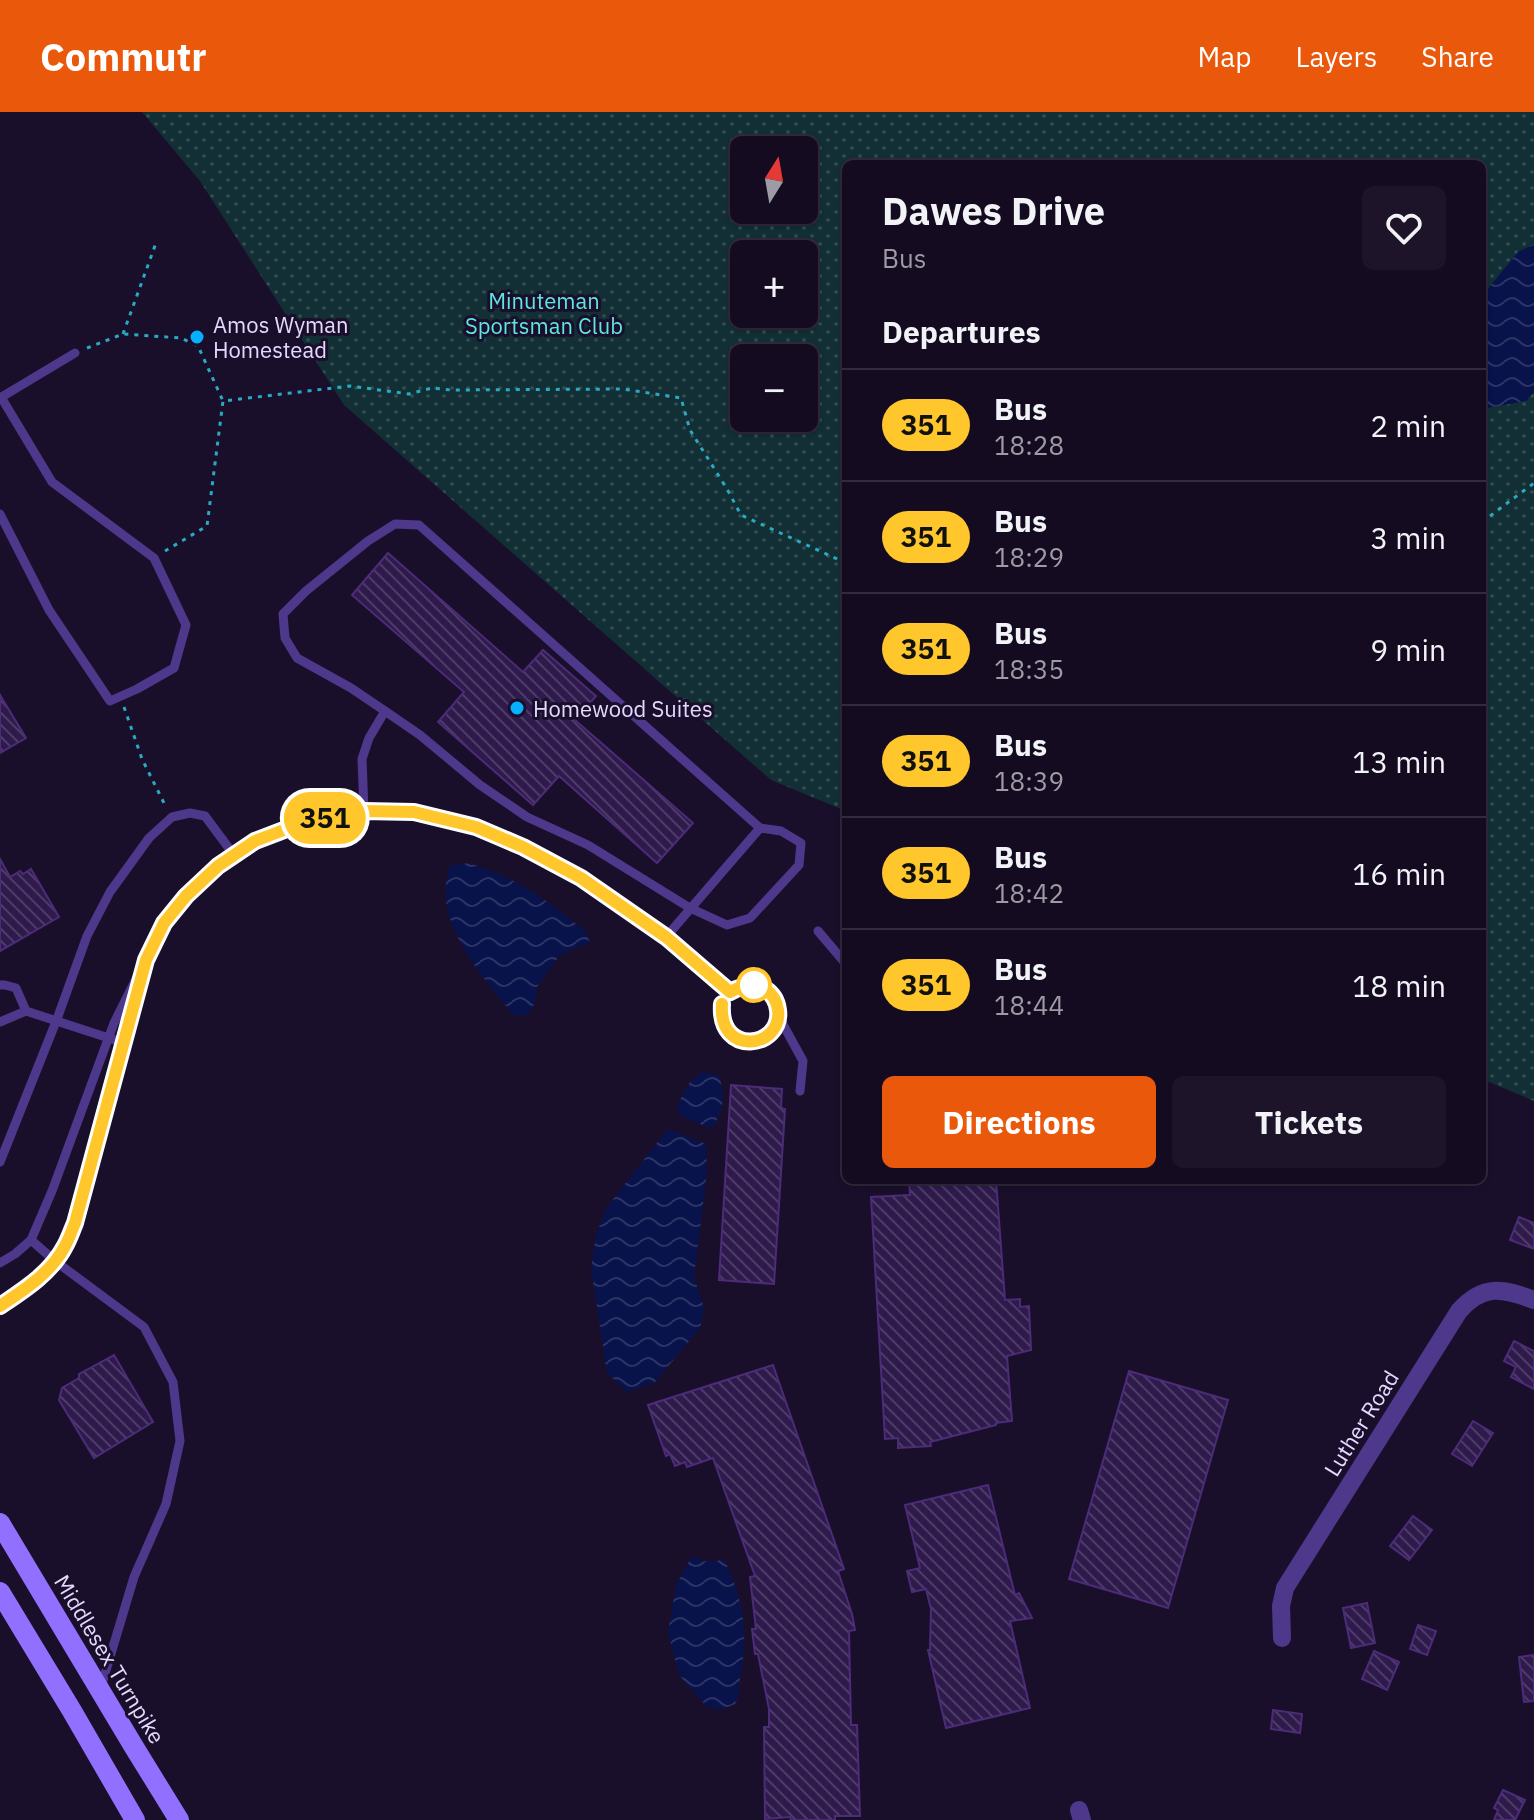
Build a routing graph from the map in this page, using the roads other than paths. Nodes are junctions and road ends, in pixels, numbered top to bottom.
1 (75, 353) road end
2 (1, 397) edge
3 (0, 514) edge
4 (385, 711) junction
5 (364, 811) junction
6 (760, 828) junction
7 (234, 855) junction
8 (690, 908) junction
9 (818, 931) dead end
10 (666, 937) junction
11 (842, 959) edge
12 (146, 960) junction
13 (0, 985) edge
14 (730, 992) junction
15 (26, 1011) junction
16 (779, 1017) junction
17 (57, 1019) junction
18 (0, 1022) edge
19 (109, 1038) junction
20 (124, 1043) junction
21 (800, 1091) dead end
22 (0, 1162) edge
23 (31, 1240) junction
24 (55, 1261) junction
25 (0, 1263) edge
26 (1534, 1300) edge
27 (0, 1306) edge
28 (0, 1523) edge
29 (0, 1592) edge
30 (1282, 1638) dead end
31 (100, 1690) junction
32 (135, 1820) edge
33 (179, 1820) edge

1 - 2 lane
2 - 3 lane
4 - 5 lane
4 - 6 lane
4 - 8 lane
5 - 7 lane
5 - 10 lane
6 - 8 lane
6 - 8 lane
7 - 12 lane
7 - 17 lane
8 - 10 lane
9 - 11 lane
10 - 14 lane
12 - 19 lane
12 - 20 lane
13 - 15 lane
14 - 16 lane
14 - 16 lane
15 - 17 lane
15 - 18 lane
16 - 21 lane
17 - 19 lane
17 - 22 lane
19 - 20 lane
19 - 23 lane
20 - 24 lane
23 - 24 lane
23 - 25 lane
24 - 27 lane
24 - 31 lane
26 - 30 street, Luther Road
28 - 31 main road, Middlesex Turnpike
29 - 32 main road
31 - 33 main road, Middlesex Turnpike

